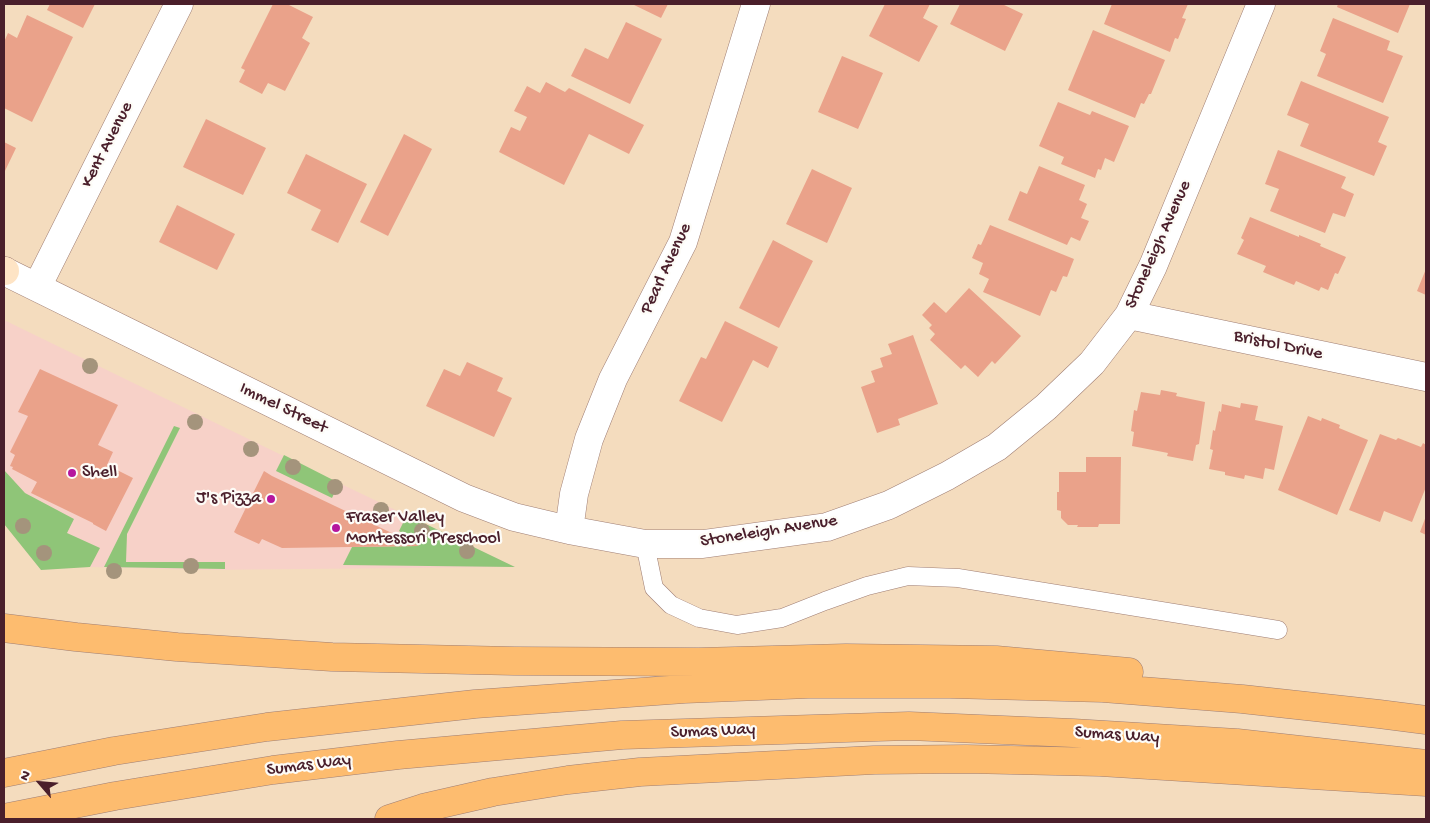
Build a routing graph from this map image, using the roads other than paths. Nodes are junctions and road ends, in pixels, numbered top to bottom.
1 (179, 4) edge
2 (756, 4) edge
3 (1261, 4) edge
4 (4, 271) edge
5 (37, 287) junction
6 (1129, 314) junction
7 (1426, 377) edge
8 (569, 530) junction
9 (645, 544) junction
10 (4, 628) edge
11 (1278, 630) dead end
12 (1379, 714) junction
13 (1426, 720) edge
14 (1426, 764) edge
15 (4, 773) edge
16 (1426, 782) edge
17 (4, 818) edge
18 (389, 819) edge

1 - 5 street, Kent Avenue
2 - 8 street, Pearl Avenue
3 - 6 street, Stoneleigh Avenue
4 - 5 street, Immel Street
5 - 8 street, Immel Street
6 - 7 street, Bristol Drive
6 - 9 street, Stoneleigh Avenue
8 - 9 street, Stoneleigh Avenue
9 - 11 lane
10 - 12 highway
12 - 13 highway
12 - 15 highway
14 - 17 highway, Sumas Way
16 - 18 highway

